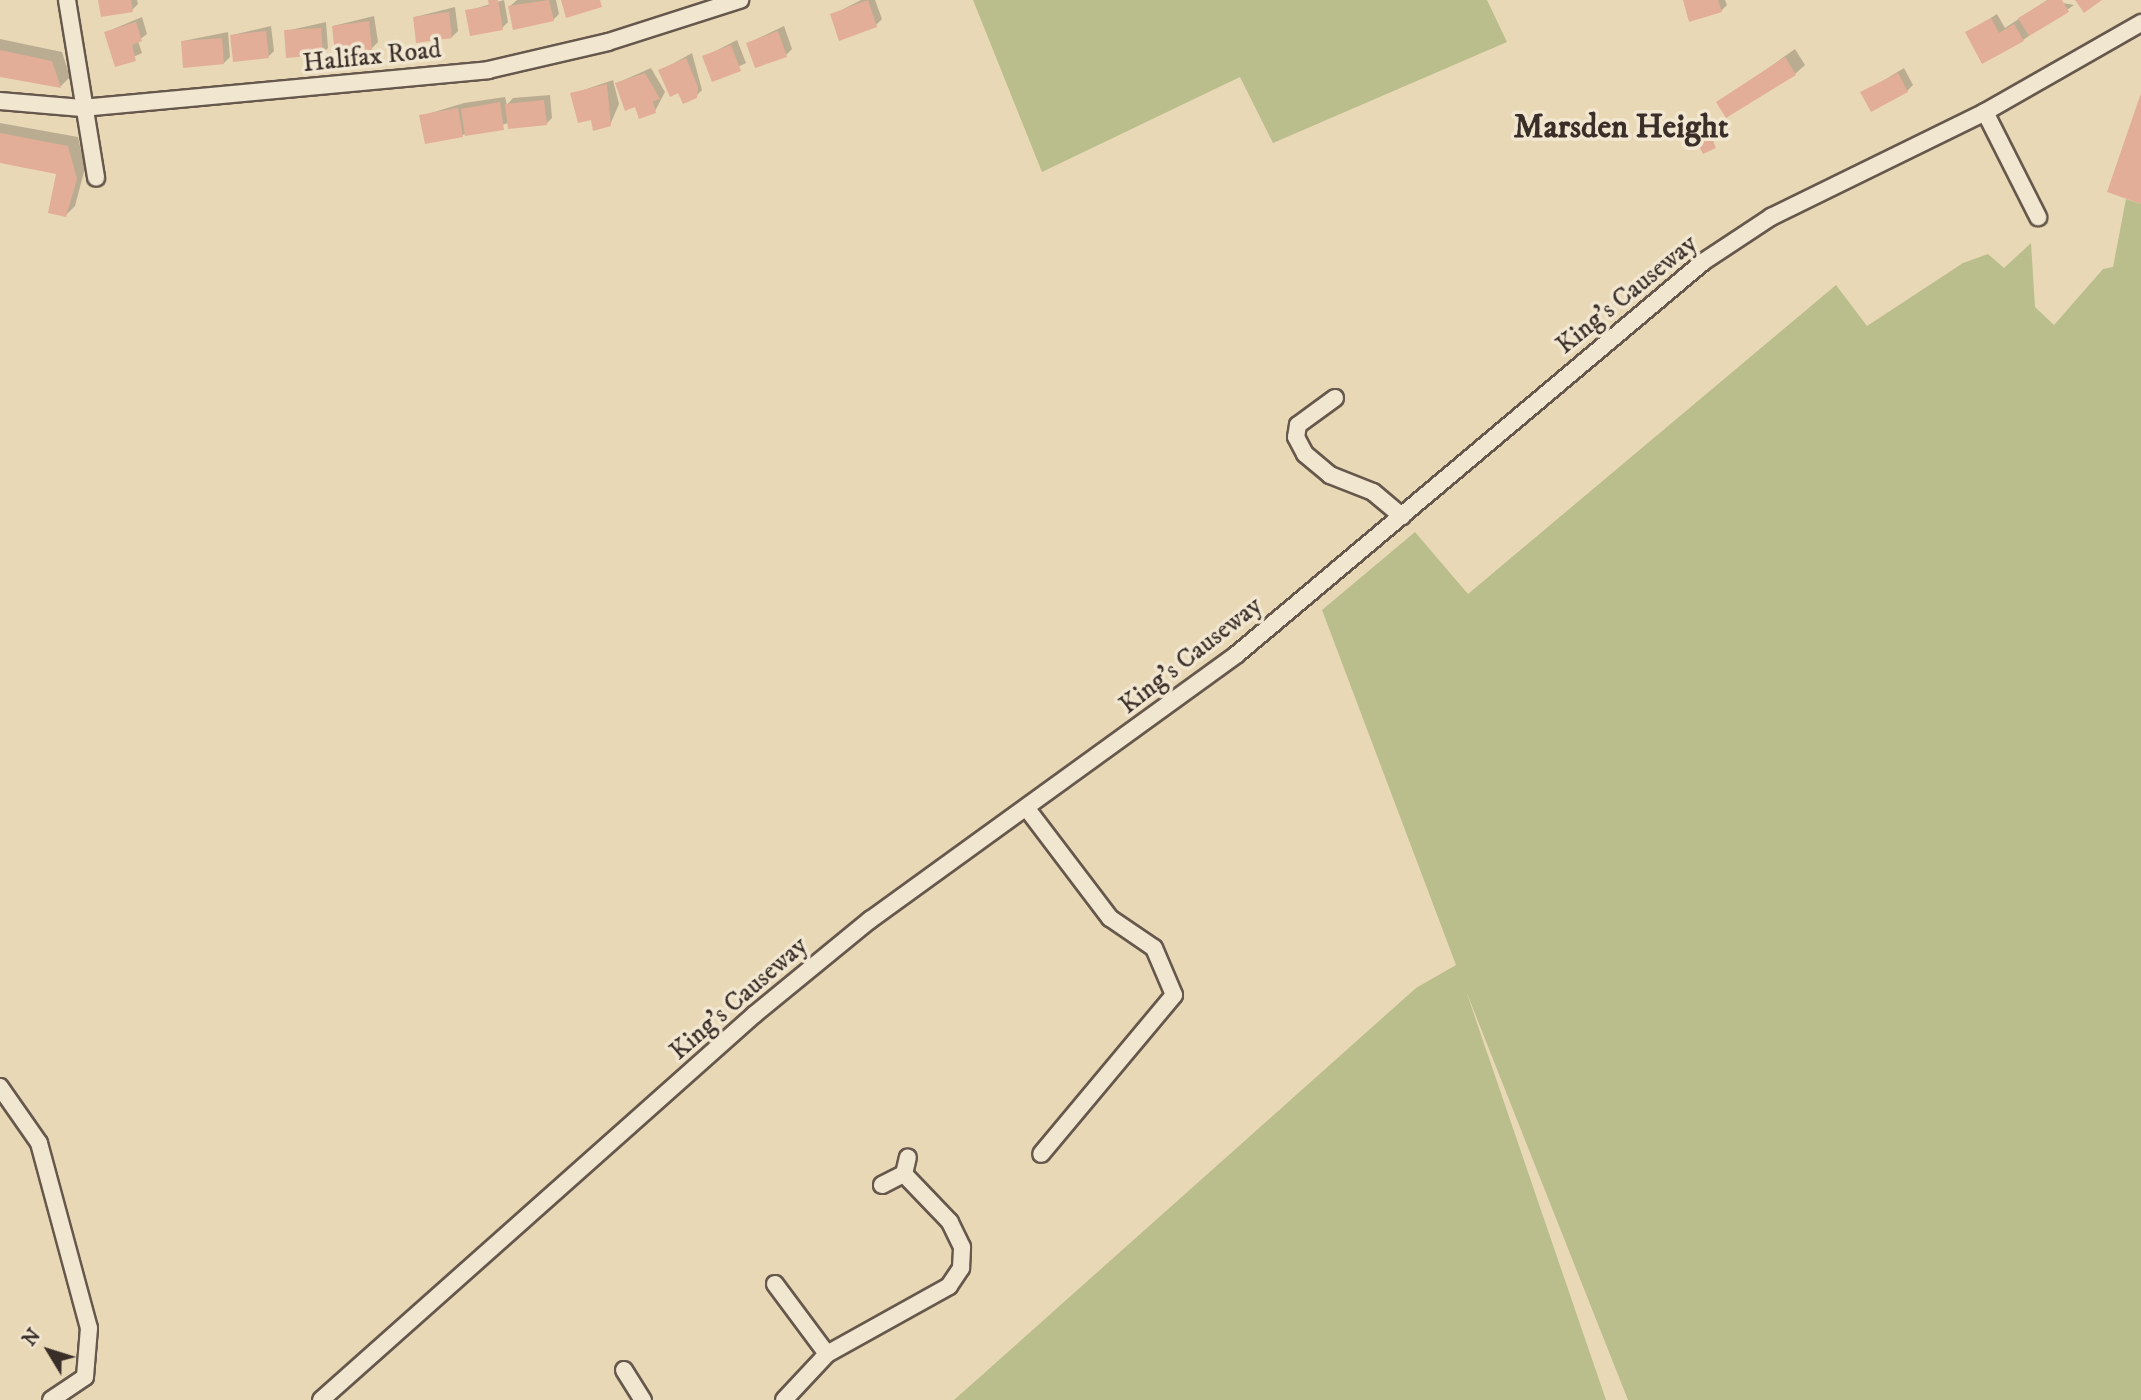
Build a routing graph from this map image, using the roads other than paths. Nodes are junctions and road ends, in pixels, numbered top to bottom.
1 (67, 0) edge
2 (740, 0) edge
3 (2141, 23) edge
4 (0, 101) edge
5 (82, 107) junction
6 (1985, 113) junction
7 (96, 178) dead end
8 (2038, 217) dead end
9 (1335, 398) dead end
10 (1402, 516) junction
11 (1028, 810) junction
12 (0, 1087) edge
13 (1041, 1154) dead end
14 (908, 1157) dead end
15 (904, 1174) junction
16 (882, 1185) dead end
17 (775, 1284) dead end
18 (827, 1354) junction
19 (624, 1370) dead end
20 (51, 1400) edge
21 (321, 1400) edge
22 (643, 1400) edge
23 (785, 1400) edge

1 - 5 street
2 - 5 street, Halifax Road
3 - 6 street, King's Causeway
4 - 5 street, Halifax Road
5 - 7 street
6 - 8 street
6 - 10 street, King's Causeway
9 - 10 street
10 - 11 street, King's Causeway
11 - 13 street
11 - 21 street, King's Causeway
12 - 20 street
14 - 15 street
15 - 16 street
15 - 18 street
17 - 18 street
18 - 23 street
19 - 22 street

